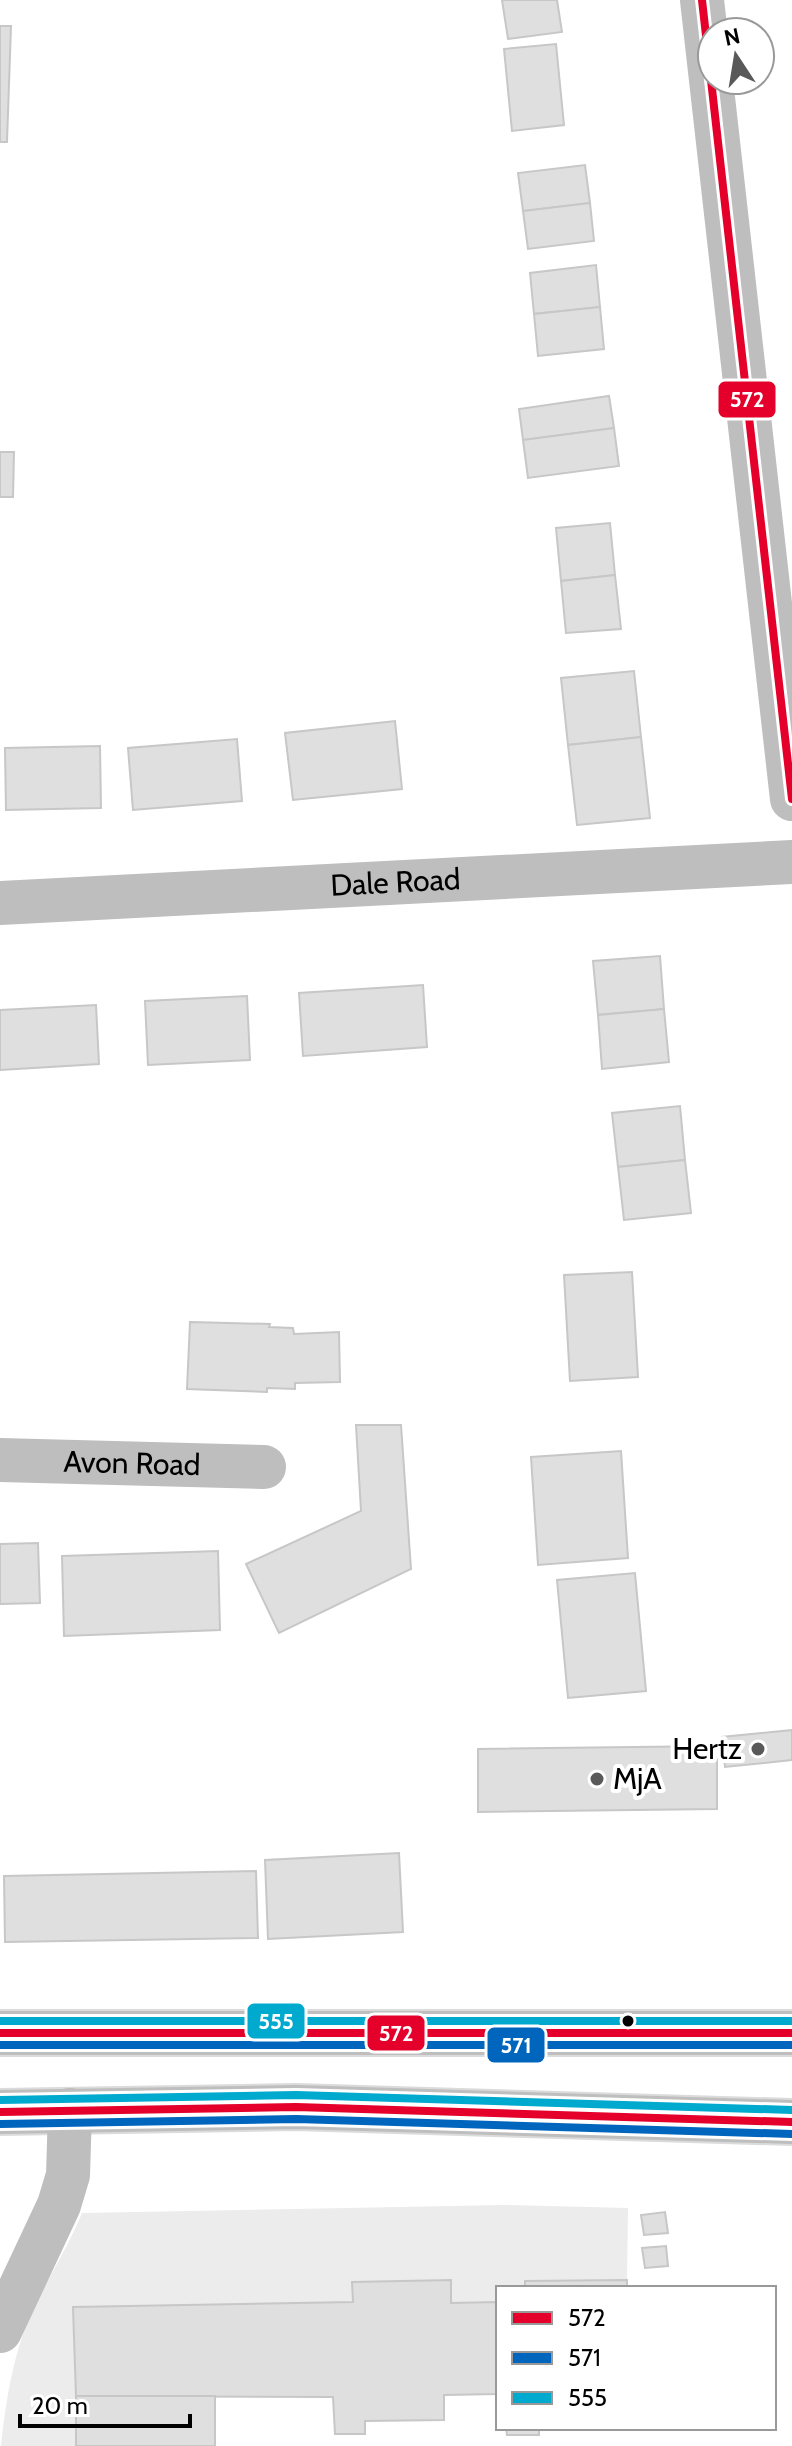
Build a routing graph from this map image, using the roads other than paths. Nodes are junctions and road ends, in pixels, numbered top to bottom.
1 (702, 0) edge
2 (792, 799) edge
3 (792, 862) edge
4 (0, 903) edge
5 (0, 1460) edge
6 (264, 1467) dead end
7 (0, 2033) edge
8 (792, 2033) edge
9 (70, 2110) junction
10 (0, 2112) edge
11 (792, 2122) edge
12 (0, 2331) edge

1 - 2 main road
3 - 4 main road, Dale Road
5 - 6 main road, Avon Road
7 - 8 main road
9 - 10 main road
9 - 11 main road
9 - 12 main road

